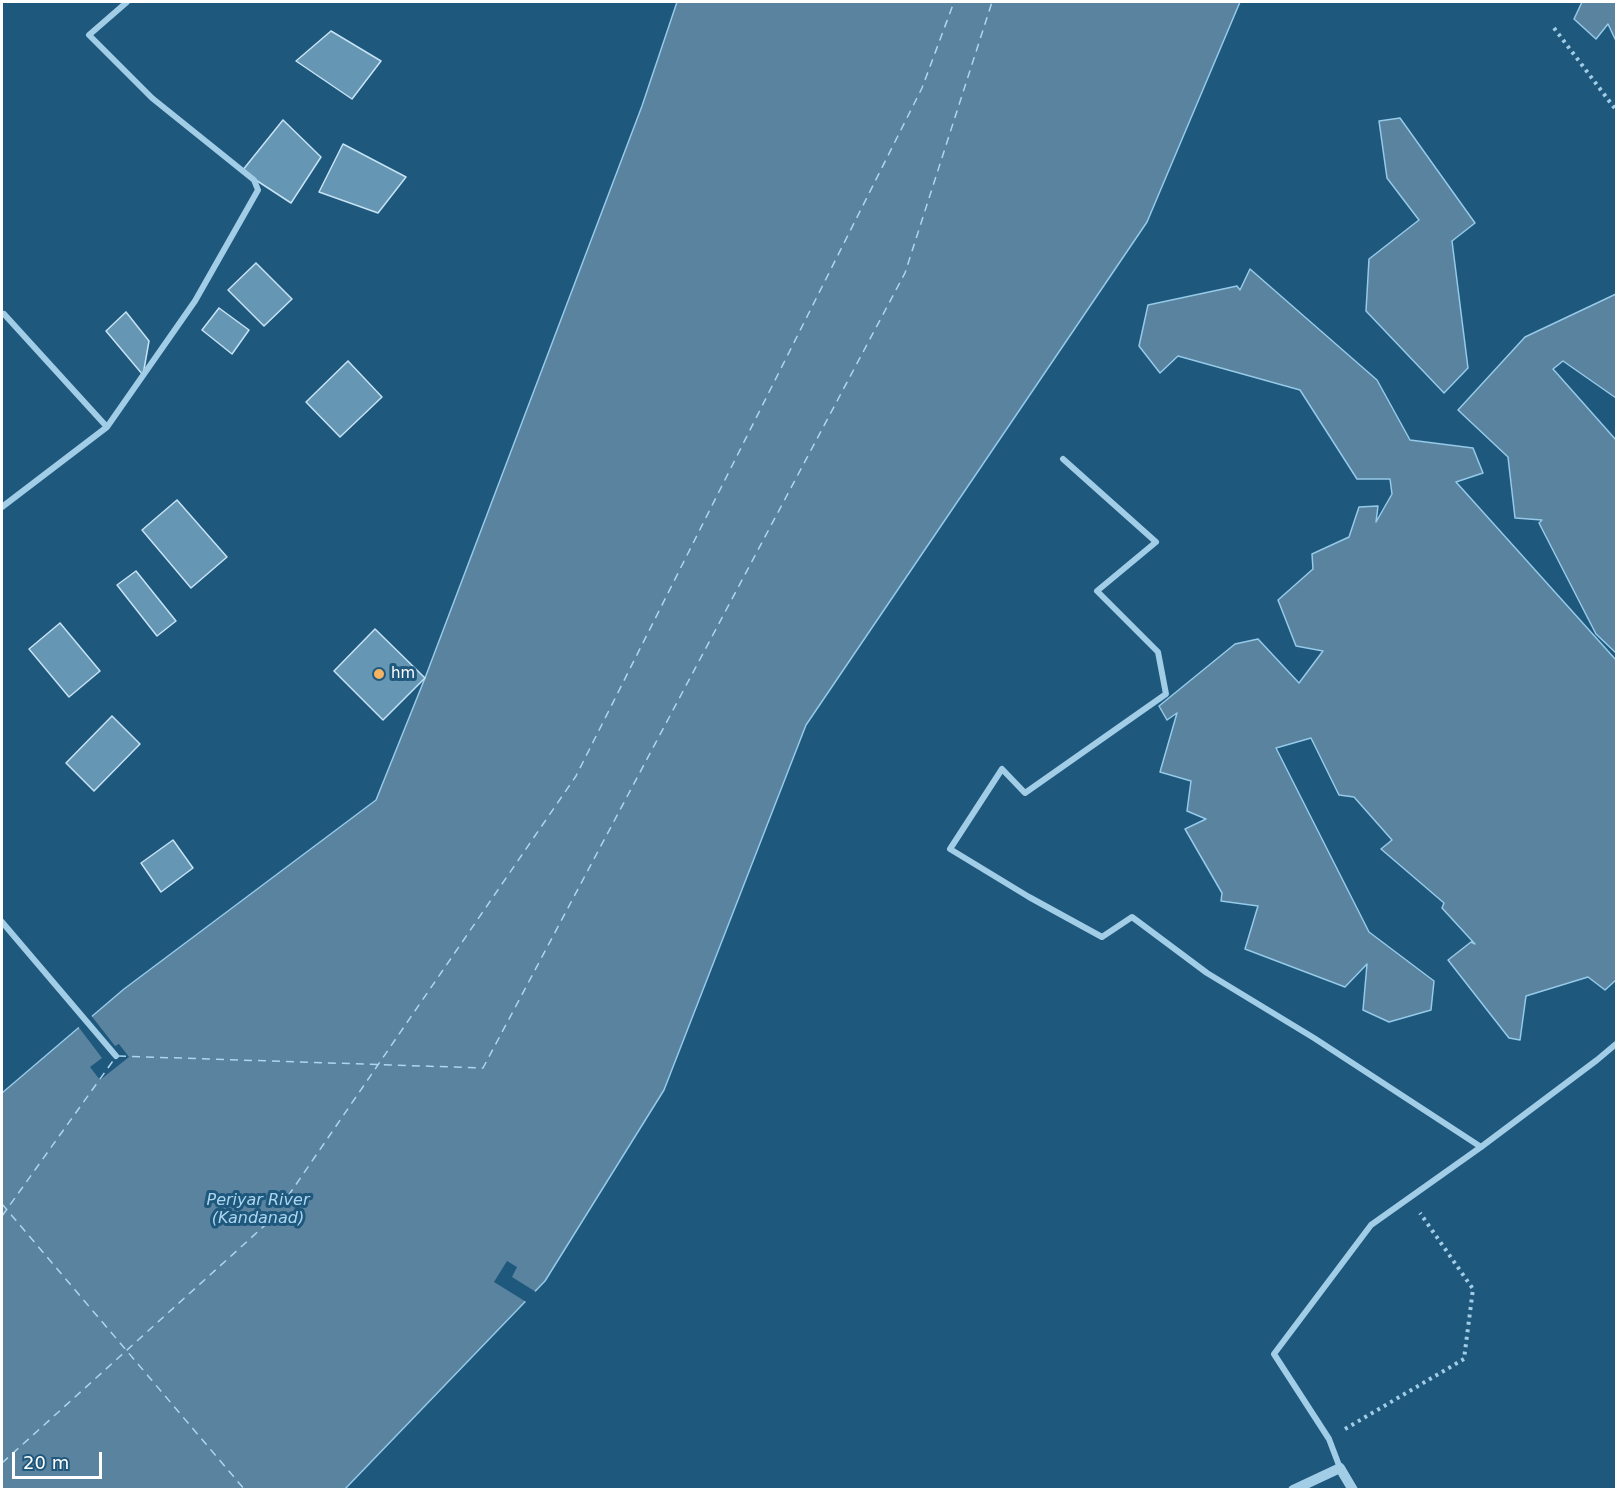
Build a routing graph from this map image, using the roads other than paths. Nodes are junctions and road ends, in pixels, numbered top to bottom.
1 (127, 2) edge
2 (4, 314) dead end
3 (106, 427) junction
4 (1063, 459) dead end
5 (2, 507) edge
6 (2, 922) edge
7 (1617, 1044) edge
8 (116, 1056) dead end
9 (1481, 1147) junction
10 (1340, 1468) junction
11 (1293, 1490) edge
12 (1353, 1490) edge

1 - 3 street
2 - 3 street
3 - 5 street
4 - 9 street
6 - 8 street
7 - 9 street
9 - 10 street
10 - 11 street
10 - 12 street

